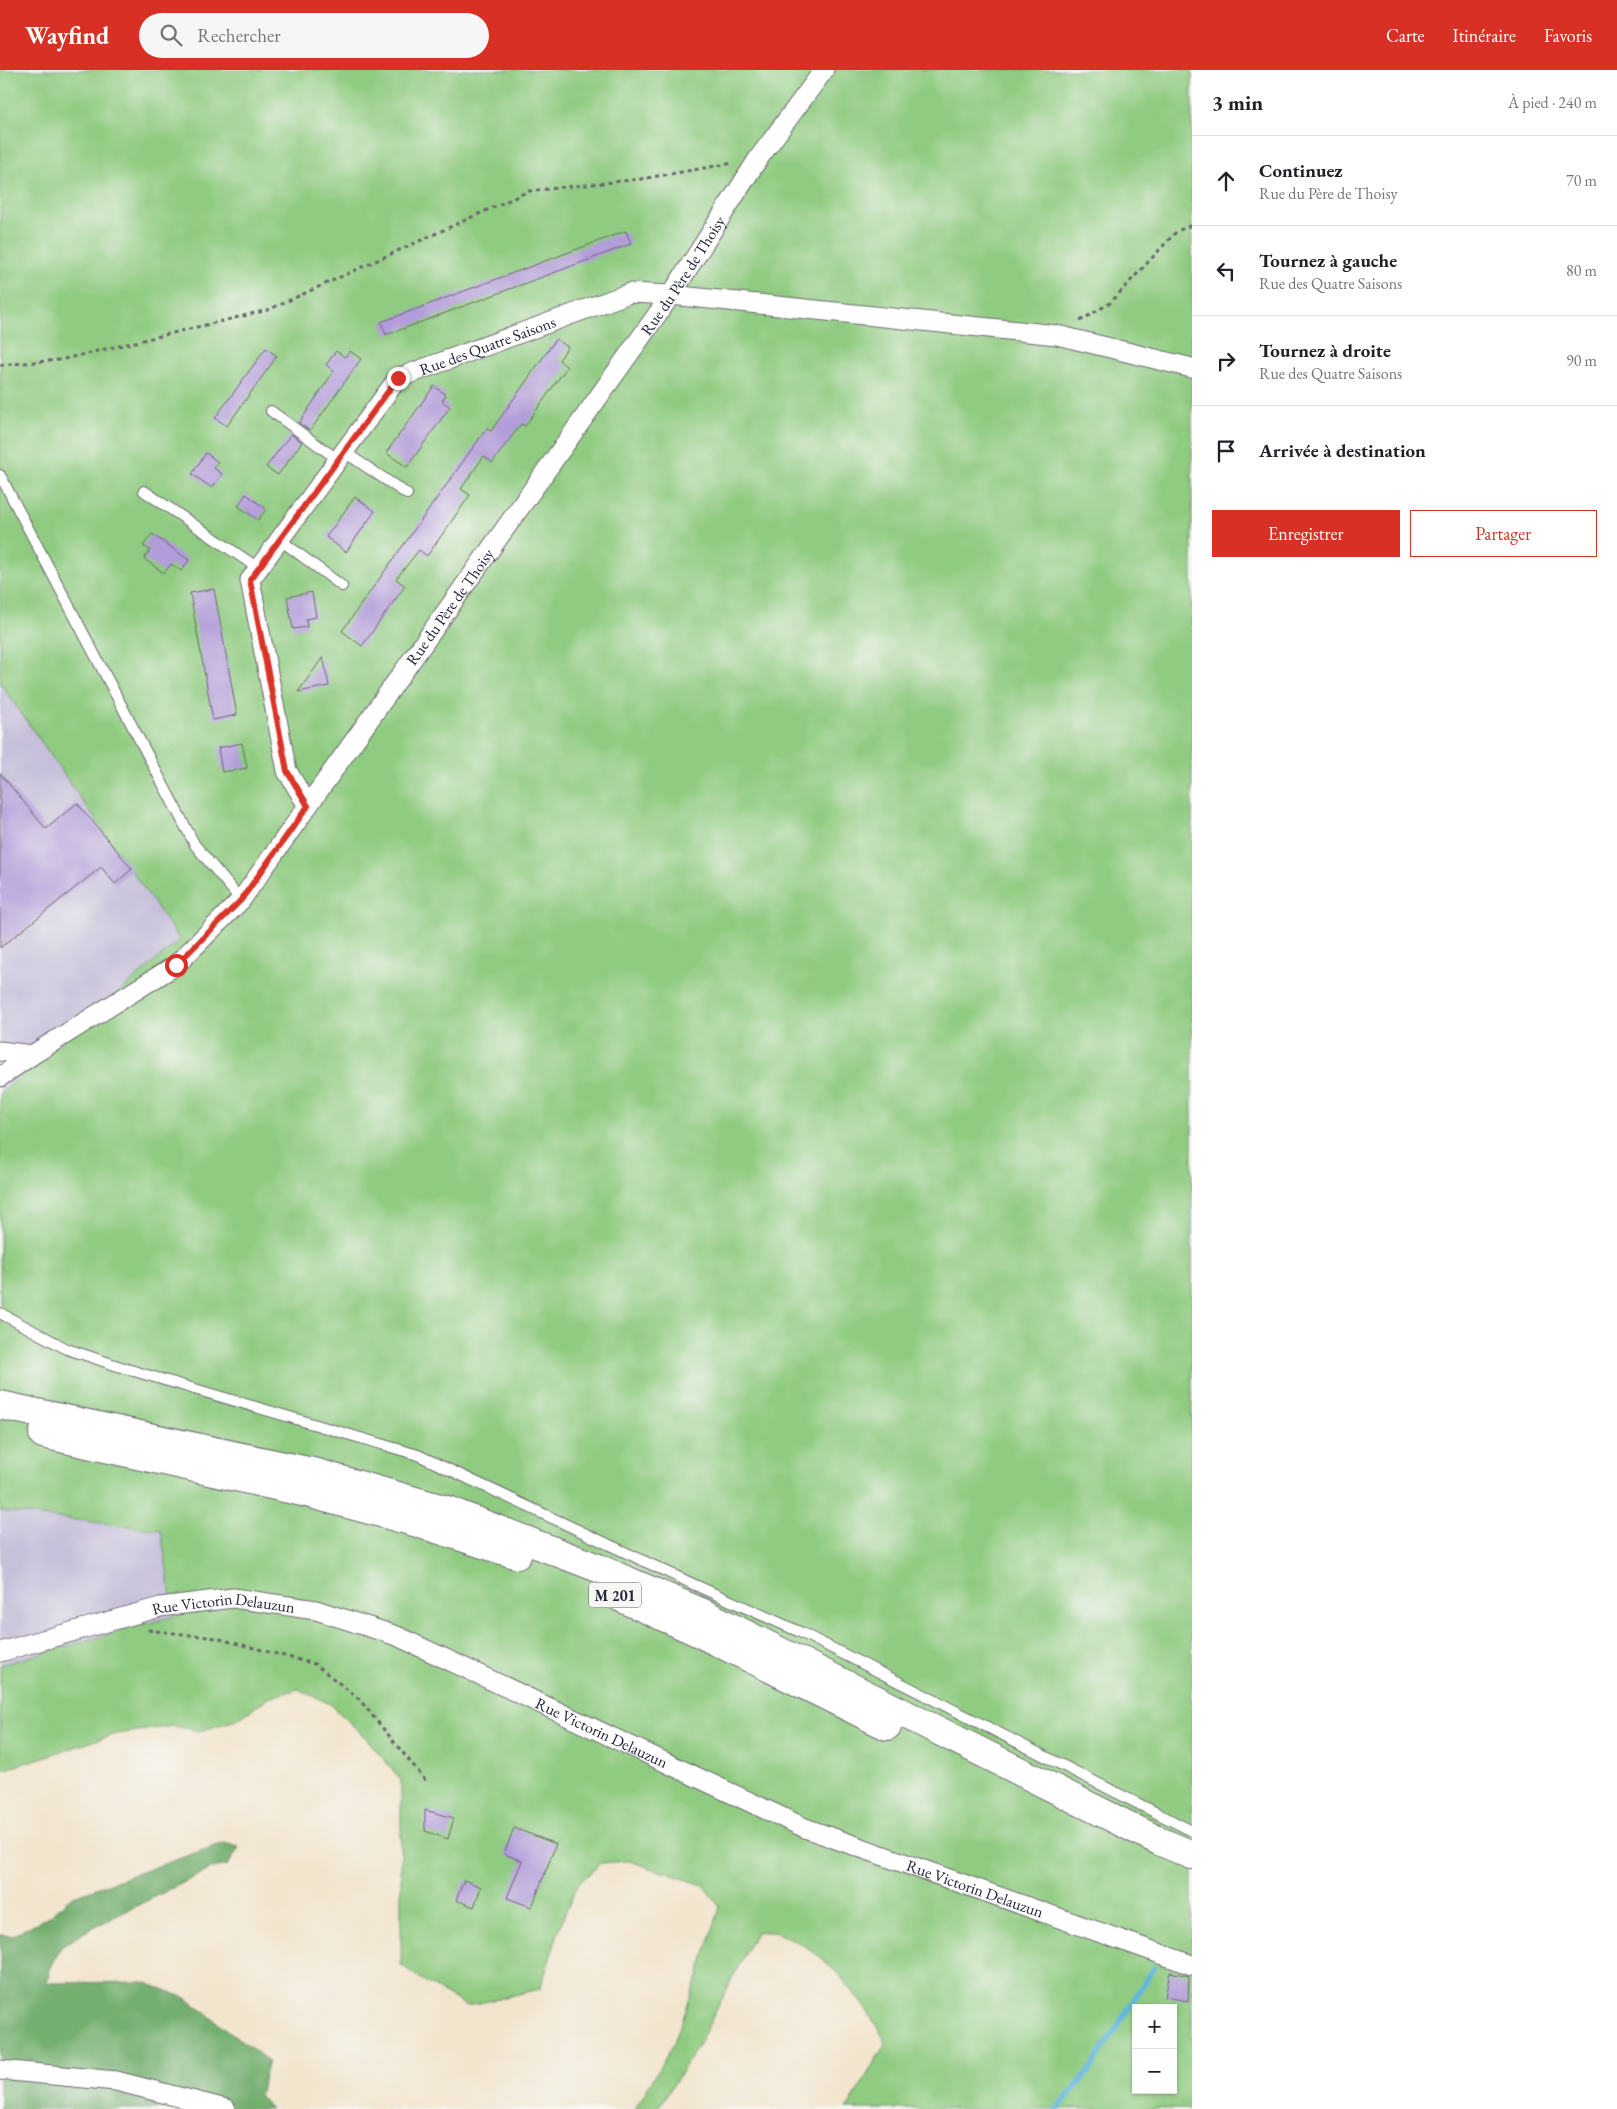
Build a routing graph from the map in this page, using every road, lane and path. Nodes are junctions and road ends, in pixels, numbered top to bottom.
1 (824, 70) edge
2 (758, 159) junction
3 (1192, 225) edge
4 (671, 295) junction
5 (1057, 335) junction
6 (0, 365) edge
7 (1192, 368) edge
8 (271, 411) dead end
9 (340, 455) junction
10 (0, 475) edge
11 (144, 491) dead end
12 (407, 494) dead end
13 (279, 539) junction
14 (258, 568) junction
15 (342, 586) dead end
16 (308, 806) junction
17 (241, 900) junction
18 (0, 1051) edge
19 (32, 1056) junction
20 (0, 1077) edge
21 (0, 1313) edge
22 (0, 1405) edge
23 (0, 1425) edge
24 (147, 1630) dead end
25 (0, 1652) edge
26 (426, 1781) dead end
27 (1192, 1831) edge
28 (1192, 1854) edge
29 (1192, 1871) edge
30 (1192, 1965) edge
31 (0, 2070) edge
32 (226, 2109) edge

1 - 2 street, Rue du Père de Thoisy
2 - 4 street, Rue du Père de Thoisy
2 - 6 path
3 - 5 path
4 - 5 street, Rue des Quatre Saisons
4 - 9 street, Rue des Quatre Saisons
4 - 16 street, Rue du Père de Thoisy
5 - 7 street, Rue des Quatre Saisons
8 - 9 lane
9 - 12 lane
9 - 13 street, Rue des Quatre Saisons
10 - 17 lane
11 - 14 lane
13 - 14 street, Rue des Quatre Saisons
13 - 15 lane
14 - 16 street, Rue des Quatre Saisons
16 - 17 street, Rue du Père de Thoisy
17 - 19 street, Rue du Père de Thoisy
18 - 19 street
19 - 20 street, Rue du Père de Thoisy
21 - 27 lane
22 - 28 highway, M 201
23 - 29 highway, M 201
24 - 26 path
25 - 30 street, Rue Victorin Delauzun
31 - 32 street

